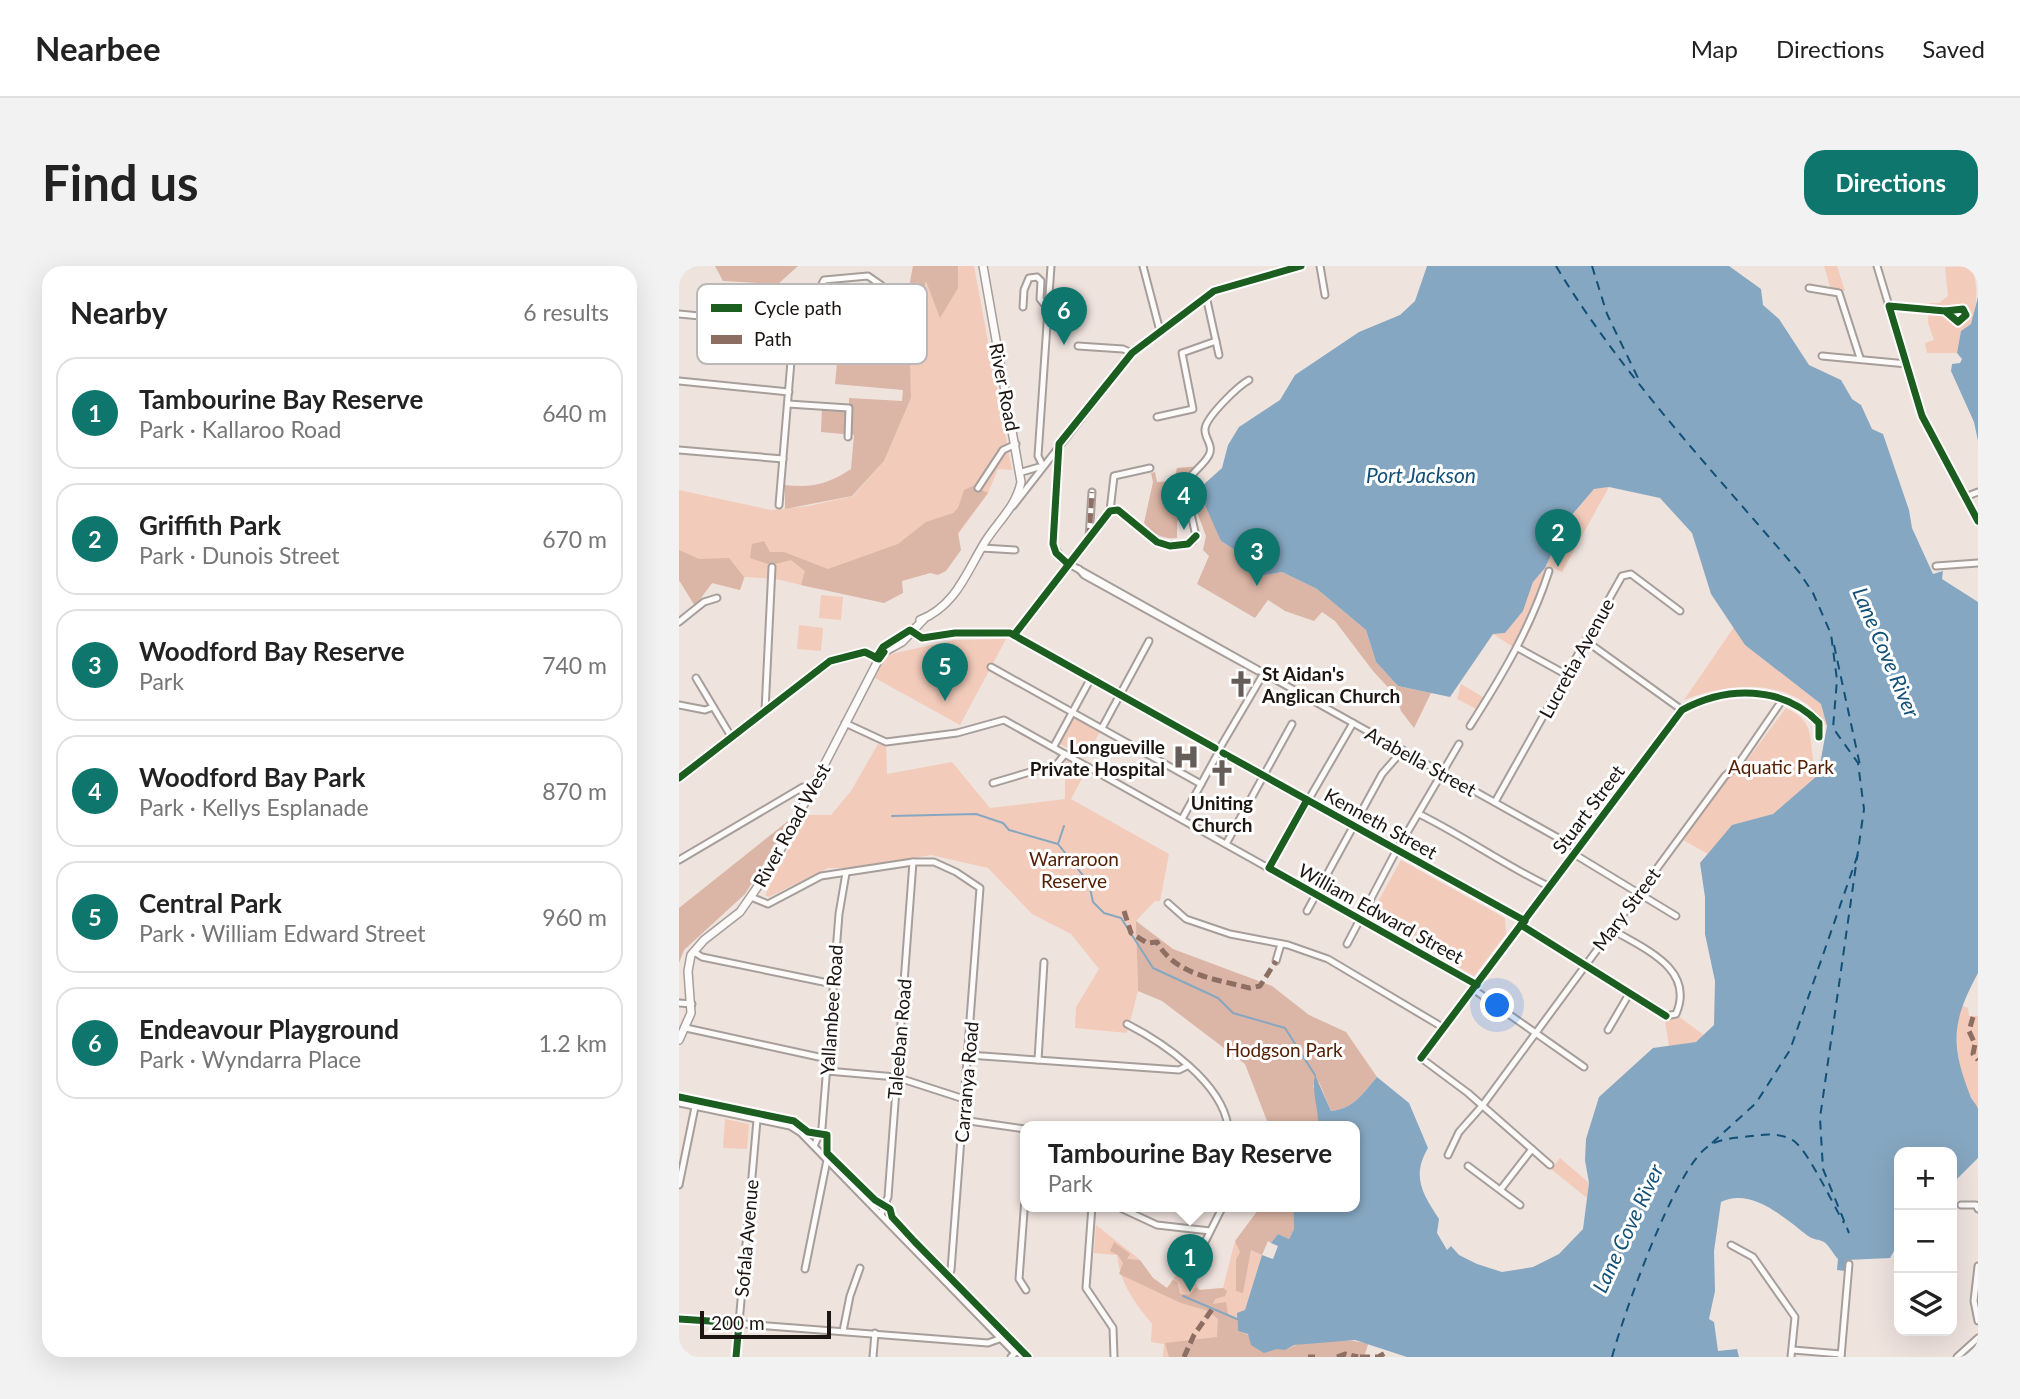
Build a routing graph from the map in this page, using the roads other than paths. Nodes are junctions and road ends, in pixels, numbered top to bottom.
1 (983, 266) edge
2 (1051, 266) edge
3 (1143, 266) edge
4 (1301, 266) edge
5 (1320, 266) edge
6 (1877, 266) edge
7 (822, 284) edge
8 (880, 284) edge
9 (1809, 288) dead end
10 (1325, 295) dead end
11 (1206, 296) junction
12 (1889, 306) junction
13 (1023, 307) dead end
14 (1048, 309) junction
15 (1945, 311) dead end
16 (679, 314) edge
17 (697, 316) edge
18 (1160, 331) junction
19 (1216, 341) junction
20 (1079, 346) dead end
21 (1132, 353) junction
22 (1219, 355) dead end
23 (1822, 356) dead end
24 (1860, 358) junction
25 (793, 364) edge
26 (1907, 364) junction
27 (1249, 380) dead end
28 (679, 381) edge
29 (789, 392) junction
30 (788, 404) junction
31 (1157, 417) dead end
32 (848, 437) dead end
33 (1016, 444) junction
34 (1059, 444) junction
35 (679, 450) edge
36 (783, 459) junction
37 (1042, 464) junction
38 (1150, 468) dead end
39 (1022, 472) junction
40 (978, 488) dead end
41 (1092, 492) dead end
42 (1978, 492) edge
43 (1965, 498) junction
44 (779, 505) dead end
45 (1013, 506) junction
46 (1110, 511) junction
47 (1978, 521) edge
48 (1089, 538) junction
49 (982, 548) junction
50 (1015, 550) dead end
51 (1978, 563) edge
52 (1068, 564) junction
53 (1936, 566) dead end
54 (772, 567) dead end
55 (1549, 571) dead end
56 (717, 598) dead end
57 (1680, 611) dead end
58 (679, 622) edge
59 (911, 631) junction
60 (1014, 635) junction
61 (1586, 640) junction
62 (1149, 641) dead end
63 (1518, 648) junction
64 (878, 658) junction
65 (991, 667) dead end
66 (1264, 673) junction
67 (1567, 675) junction
68 (696, 678) dead end
69 (1091, 678) junction
70 (1120, 694) junction
71 (1783, 699) junction
72 (679, 705) edge
73 (713, 707) junction
74 (1682, 710) junction
75 (765, 711) junction
76 (1074, 712) junction
77 (845, 723) junction
78 (1353, 723) junction
79 (1293, 724) dead end
80 (1470, 726) dead end
81 (1102, 728) junction
82 (1819, 737) dead end
83 (732, 738) junction
84 (1459, 744) dead end
85 (1054, 746) junction
86 (1403, 750) junction
87 (1219, 751) junction
88 (1065, 754) junction
89 (1443, 773) junction
90 (1264, 775) junction
91 (679, 778) edge
92 (993, 783) dead end
93 (1201, 784) junction
94 (814, 786) junction
95 (1307, 800) junction
96 (1495, 802) junction
97 (1419, 814) junction
98 (1182, 819) junction
99 (1353, 825) junction
100 (1226, 844) junction
101 (1397, 850) junction
102 (1576, 852) junction
103 (679, 860) edge
104 (913, 862) junction
105 (1269, 868) junction
106 (846, 873) junction
107 (1550, 887) junction
108 (1637, 893) junction
109 (1316, 894) junction
110 (751, 897) junction
111 (1168, 903) dead end
112 (1307, 911) dead end
113 (1676, 916) dead end
114 (1361, 919) junction
115 (1523, 923) junction
116 (1611, 929) junction
117 (1281, 944) junction
118 (1347, 944) dead end
119 (694, 951) junction
120 (1276, 961) dead end
121 (1044, 962) dead end
122 (1585, 965) junction
123 (833, 984) junction
124 (1475, 987) junction
125 (1629, 994) junction
126 (679, 1003) edge
127 (692, 1004) junction
128 (1127, 1024) dead end
129 (686, 1028) junction
130 (1444, 1028) junction
131 (1608, 1030) dead end
132 (1535, 1034) junction
133 (679, 1040) edge
134 (968, 1055) junction
135 (828, 1059) junction
136 (1038, 1060) junction
137 (1584, 1067) dead end
138 (1189, 1068) junction
139 (827, 1071) junction
140 (896, 1077) junction
141 (964, 1099) junction
142 (679, 1103) edge
143 (1482, 1106) junction
144 (695, 1107) junction
145 (757, 1120) junction
146 (962, 1120) junction
147 (1227, 1121) edge
148 (1020, 1128) edge
149 (814, 1146) junction
150 (1532, 1149) junction
151 (1448, 1156) dead end
152 (827, 1160) junction
153 (1551, 1165) dead end
154 (1468, 1166) dead end
155 (679, 1185) edge
156 (1501, 1189) junction
157 (1520, 1205) dead end
158 (1961, 1205) dead end
159 (1978, 1209) edge
160 (1024, 1212) edge
161 (1092, 1212) edge
162 (1129, 1212) edge
163 (1220, 1212) edge
164 (881, 1214) junction
165 (1210, 1231) junction
166 (1731, 1245) dead end
167 (1849, 1264) dead end
168 (1978, 1266) edge
169 (860, 1268) dead end
170 (805, 1269) dead end
171 (1187, 1278) dead end
172 (947, 1281) junction
173 (1026, 1290) dead end
174 (679, 1319) edge
175 (1978, 1321) edge
176 (739, 1323) junction
177 (843, 1331) junction
178 (874, 1333) junction
179 (1002, 1338) junction
180 (1978, 1338) edge
181 (1793, 1350) junction
182 (1012, 1354) edge
183 (1841, 1356) edge
184 (736, 1357) edge
185 (873, 1357) edge
186 (1023, 1357) edge
187 (1114, 1357) edge
188 (1791, 1357) edge
189 (1957, 1357) edge

1 - 33 main road, River Road
2 - 14 street
3 - 18 street
4 - 11 street
5 - 10 street
6 - 12 street
7 - 8 street
9 - 24 street
11 - 18 street
11 - 19 street
12 - 15 street
12 - 26 main road
13 - 14 street
14 - 37 street
16 - 17 street
18 - 21 street
19 - 22 street
19 - 31 street
20 - 21 street
21 - 34 street
23 - 24 street
24 - 26 street
25 - 29 street
26 - 43 main road
27 - 46 street
28 - 29 street
29 - 30 street
30 - 32 street
30 - 36 street
33 - 39 main road, River Road
33 - 40 street
34 - 37 street
34 - 52 street
35 - 36 street
36 - 44 street
37 - 39 street
37 - 45 street
38 - 46 street
39 - 45 main road, River Road
41 - 48 street
42 - 43 street
43 - 47 main road
45 - 49 main road
46 - 48 street
48 - 52 street
49 - 50 street
49 - 59 main road
51 - 53 street
52 - 60 street
52 - 66 street, Arabella Street
54 - 75 street
55 - 63 street
56 - 58 street
57 - 61 street, Lucretia Avenue
59 - 60 street, Kenneth Street
59 - 64 main road
60 - 69 street, Kenneth Street
61 - 67 street, Lucretia Avenue
61 - 74 street
62 - 70 street
63 - 67 street
63 - 80 street
64 - 75 main road
64 - 77 main road, River Road West
65 - 76 street
66 - 78 street, Arabella Street
66 - 87 street
67 - 96 street, Lucretia Avenue
68 - 73 street
69 - 70 street, Kenneth Street
69 - 76 street
70 - 81 street
70 - 87 street, Kenneth Street
71 - 74 street
71 - 82 street
71 - 108 street, Mary Street
72 - 73 street
73 - 83 street
74 - 102 street, Stuart Street
75 - 83 main road
76 - 81 street
76 - 85 street
77 - 85 street, William Edward Street
77 - 94 main road, River Road West
78 - 86 street, Arabella Street
78 - 95 street
79 - 90 street
81 - 93 street
83 - 91 main road
84 - 89 street
85 - 88 street, William Edward Street
86 - 89 street, Arabella Street
86 - 99 street
87 - 90 street, Kenneth Street
87 - 93 street
88 - 92 street
88 - 98 street, William Edward Street
89 - 96 street, Arabella Street
89 - 97 street
90 - 95 street, Kenneth Street
90 - 100 street
93 - 98 street
94 - 103 street
94 - 110 main road, River Road West
95 - 99 street, Kenneth Street
95 - 105 street
96 - 102 street, Arabella Street
97 - 101 street
97 - 107 street
98 - 100 street, William Edward Street
99 - 101 street, Kenneth Street
99 - 109 street
100 - 105 street, William Edward Street
101 - 114 street
101 - 115 street, Kenneth Street
102 - 107 street, Stuart Street
102 - 108 street, Arabella Street
104 - 106 street
104 - 134 street, Carranya Road
104 - 140 street, Taleeban Road
105 - 109 street, William Edward Street
106 - 110 street
106 - 123 street, Yallambee Road
107 - 115 street, Stuart Street
108 - 113 street, Arabella Street
108 - 116 street, Mary Street
109 - 112 street
109 - 114 street, William Edward Street
110 - 119 main road, River Road West
111 - 117 street
114 - 118 street
114 - 124 street, William Edward Street
115 - 122 street, Kenneth Street
115 - 124 street, Stuart Street
116 - 122 street, Mary Street
116 - 125 street, Kenneth Street
117 - 120 street
117 - 130 street
119 - 123 street
119 - 127 main road
121 - 136 street
122 - 125 street, Kenneth Street
122 - 132 street, Mary Street
123 - 135 street, Yallambee Road
124 - 130 street, Stuart Street
124 - 132 street, William Edward Street
125 - 131 street
126 - 127 street
127 - 129 main road
128 - 138 street
129 - 133 main road
129 - 135 street
130 - 143 street, Stuart Street
132 - 137 street, William Edward Street
132 - 143 street, Mary Street
134 - 136 street
134 - 141 street, Carranya Road
135 - 139 street, Yallambee Road
136 - 138 street
138 - 147 street
139 - 140 street
139 - 149 street, Yallambee Road
140 - 141 street
140 - 164 street, Taleeban Road
141 - 146 street, Carranya Road
142 - 144 street
143 - 150 street
143 - 151 street, Mary Street
144 - 145 street
144 - 155 street
145 - 149 street
145 - 176 street, Sofala Avenue
146 - 148 street
146 - 172 street, Carranya Road
149 - 152 street
150 - 153 street
150 - 156 street
152 - 164 street
152 - 170 street
154 - 156 street
156 - 157 street
158 - 159 street
160 - 173 street
161 - 187 street
162 - 165 street
163 - 165 street
164 - 172 street
165 - 171 street
166 - 181 street
167 - 183 street
168 - 175 street
169 - 177 street
172 - 179 street
174 - 176 street
176 - 177 street
176 - 184 street, Sofala Avenue
177 - 178 street
178 - 179 street
178 - 185 street
179 - 182 street
180 - 189 street
181 - 183 street
181 - 188 street
182 - 186 street

